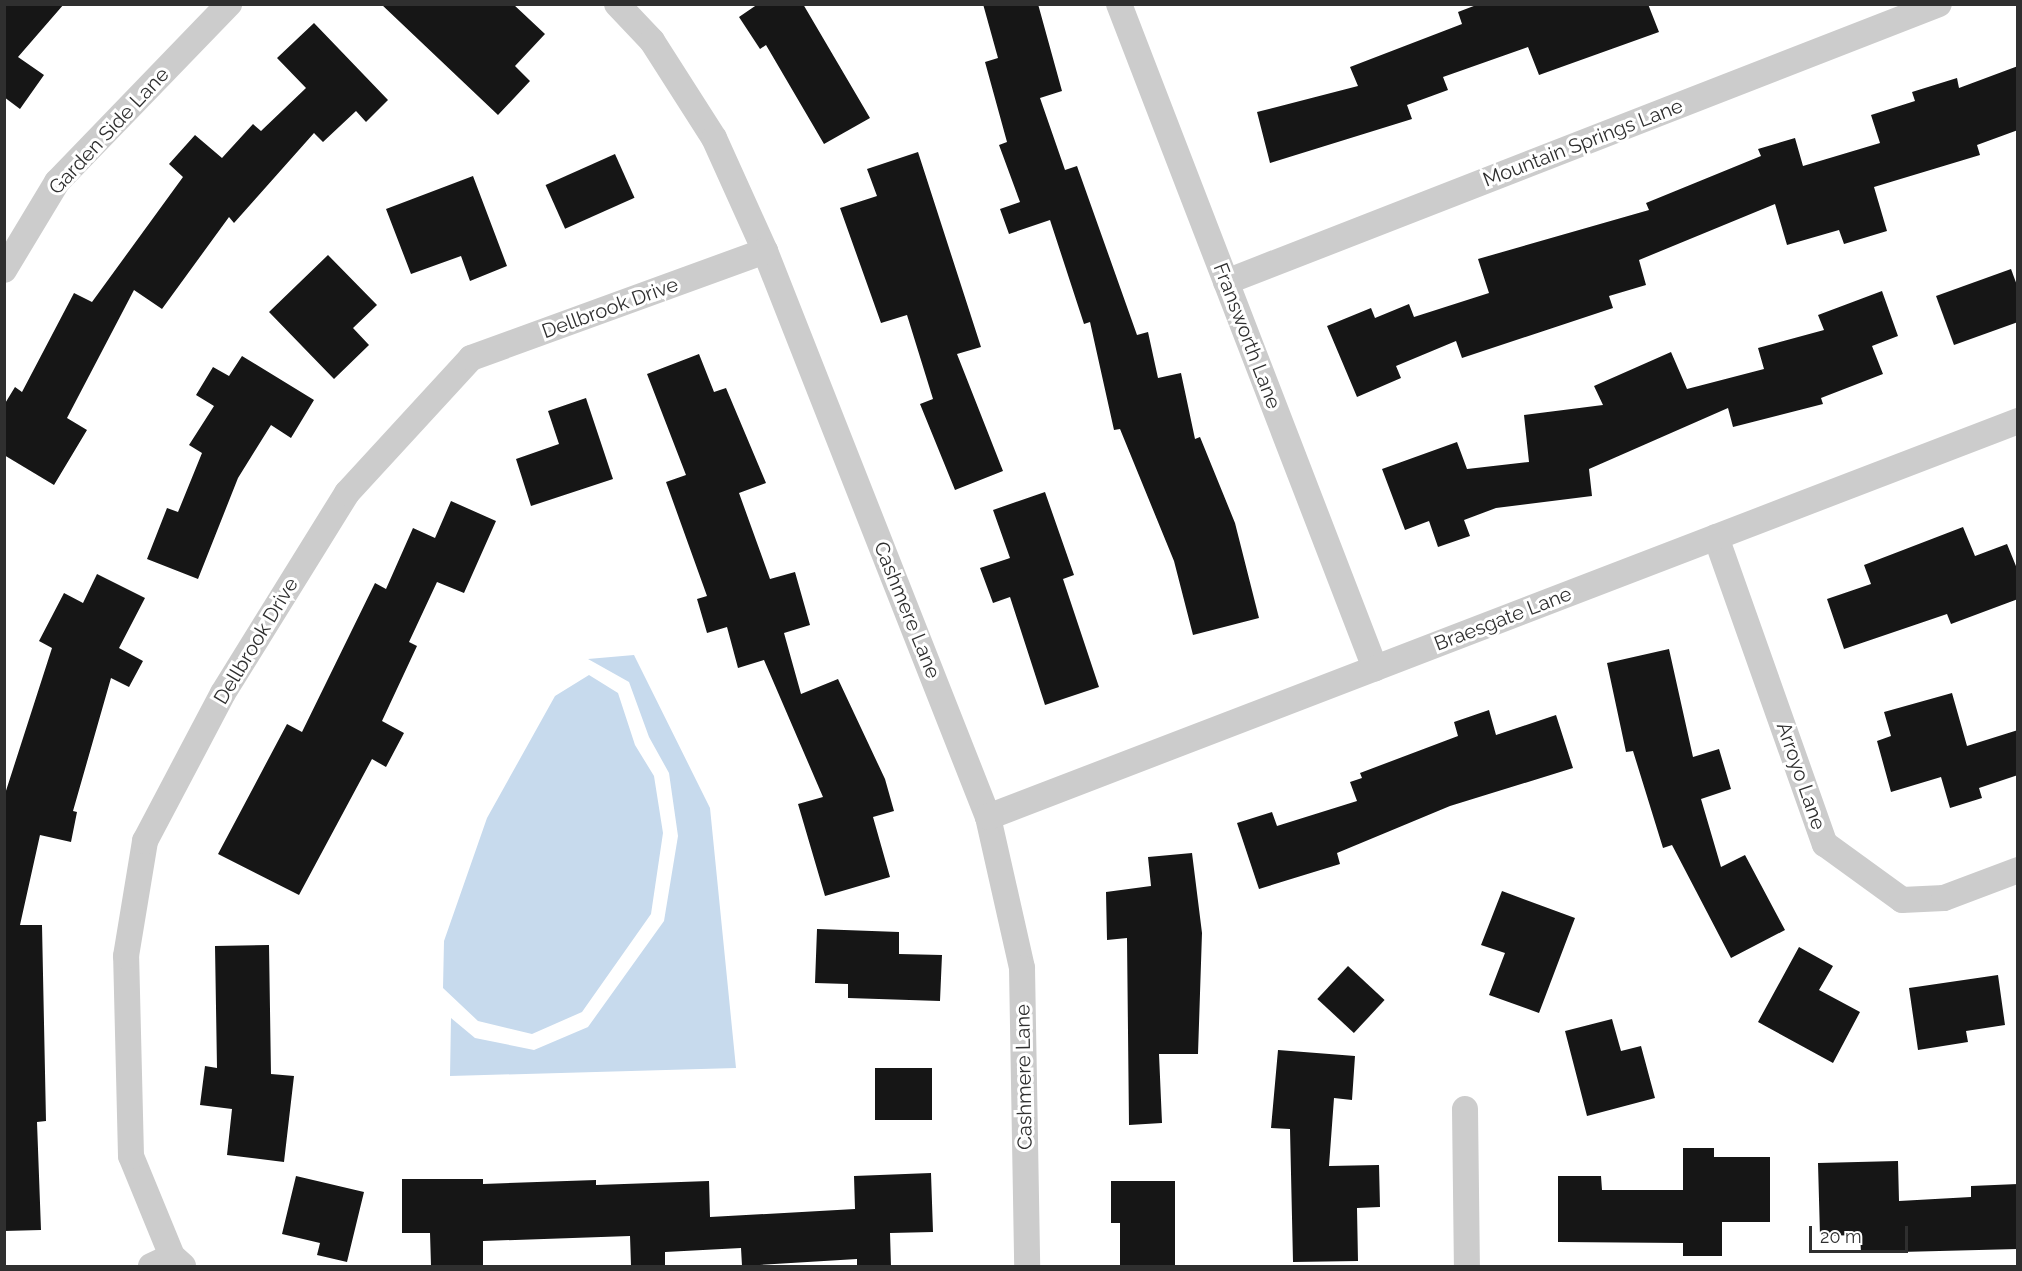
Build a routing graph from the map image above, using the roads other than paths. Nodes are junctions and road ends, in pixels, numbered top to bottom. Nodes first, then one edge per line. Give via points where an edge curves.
1 (229, 4) edge
2 (617, 4) edge
3 (1119, 4) edge
4 (1939, 4) edge
5 (765, 251) junction
6 (4, 270) edge
7 (1226, 282) junction
8 (2018, 421) edge
9 (1716, 537) junction
10 (1376, 668) junction
11 (988, 817) junction
12 (2018, 870) edge
13 (1465, 1109) dead end
14 (169, 1263) edge
15 (1027, 1266) edge
16 (1467, 1266) edge

1 - 6 street, Garden Side Lane via 57,182
2 - 5 street, Cashmere Lane via 652,41 714,138
3 - 7 street, Fransworth Lane
4 - 7 street, Mountain Springs Lane
5 - 11 street, Cashmere Lane
5 - 14 street, Dellbrook Drive via 471,358 347,493 223,693 145,841 126,956 131,1156
7 - 10 street, Fransworth Lane
8 - 9 street, Braesgate Lane
9 - 10 street, Braesgate Lane
9 - 12 street, Arroyo Lane via 1825,844 1902,900 1944,898
10 - 11 street, Braesgate Lane
11 - 15 street, Cashmere Lane via 1023,968
13 - 16 street

